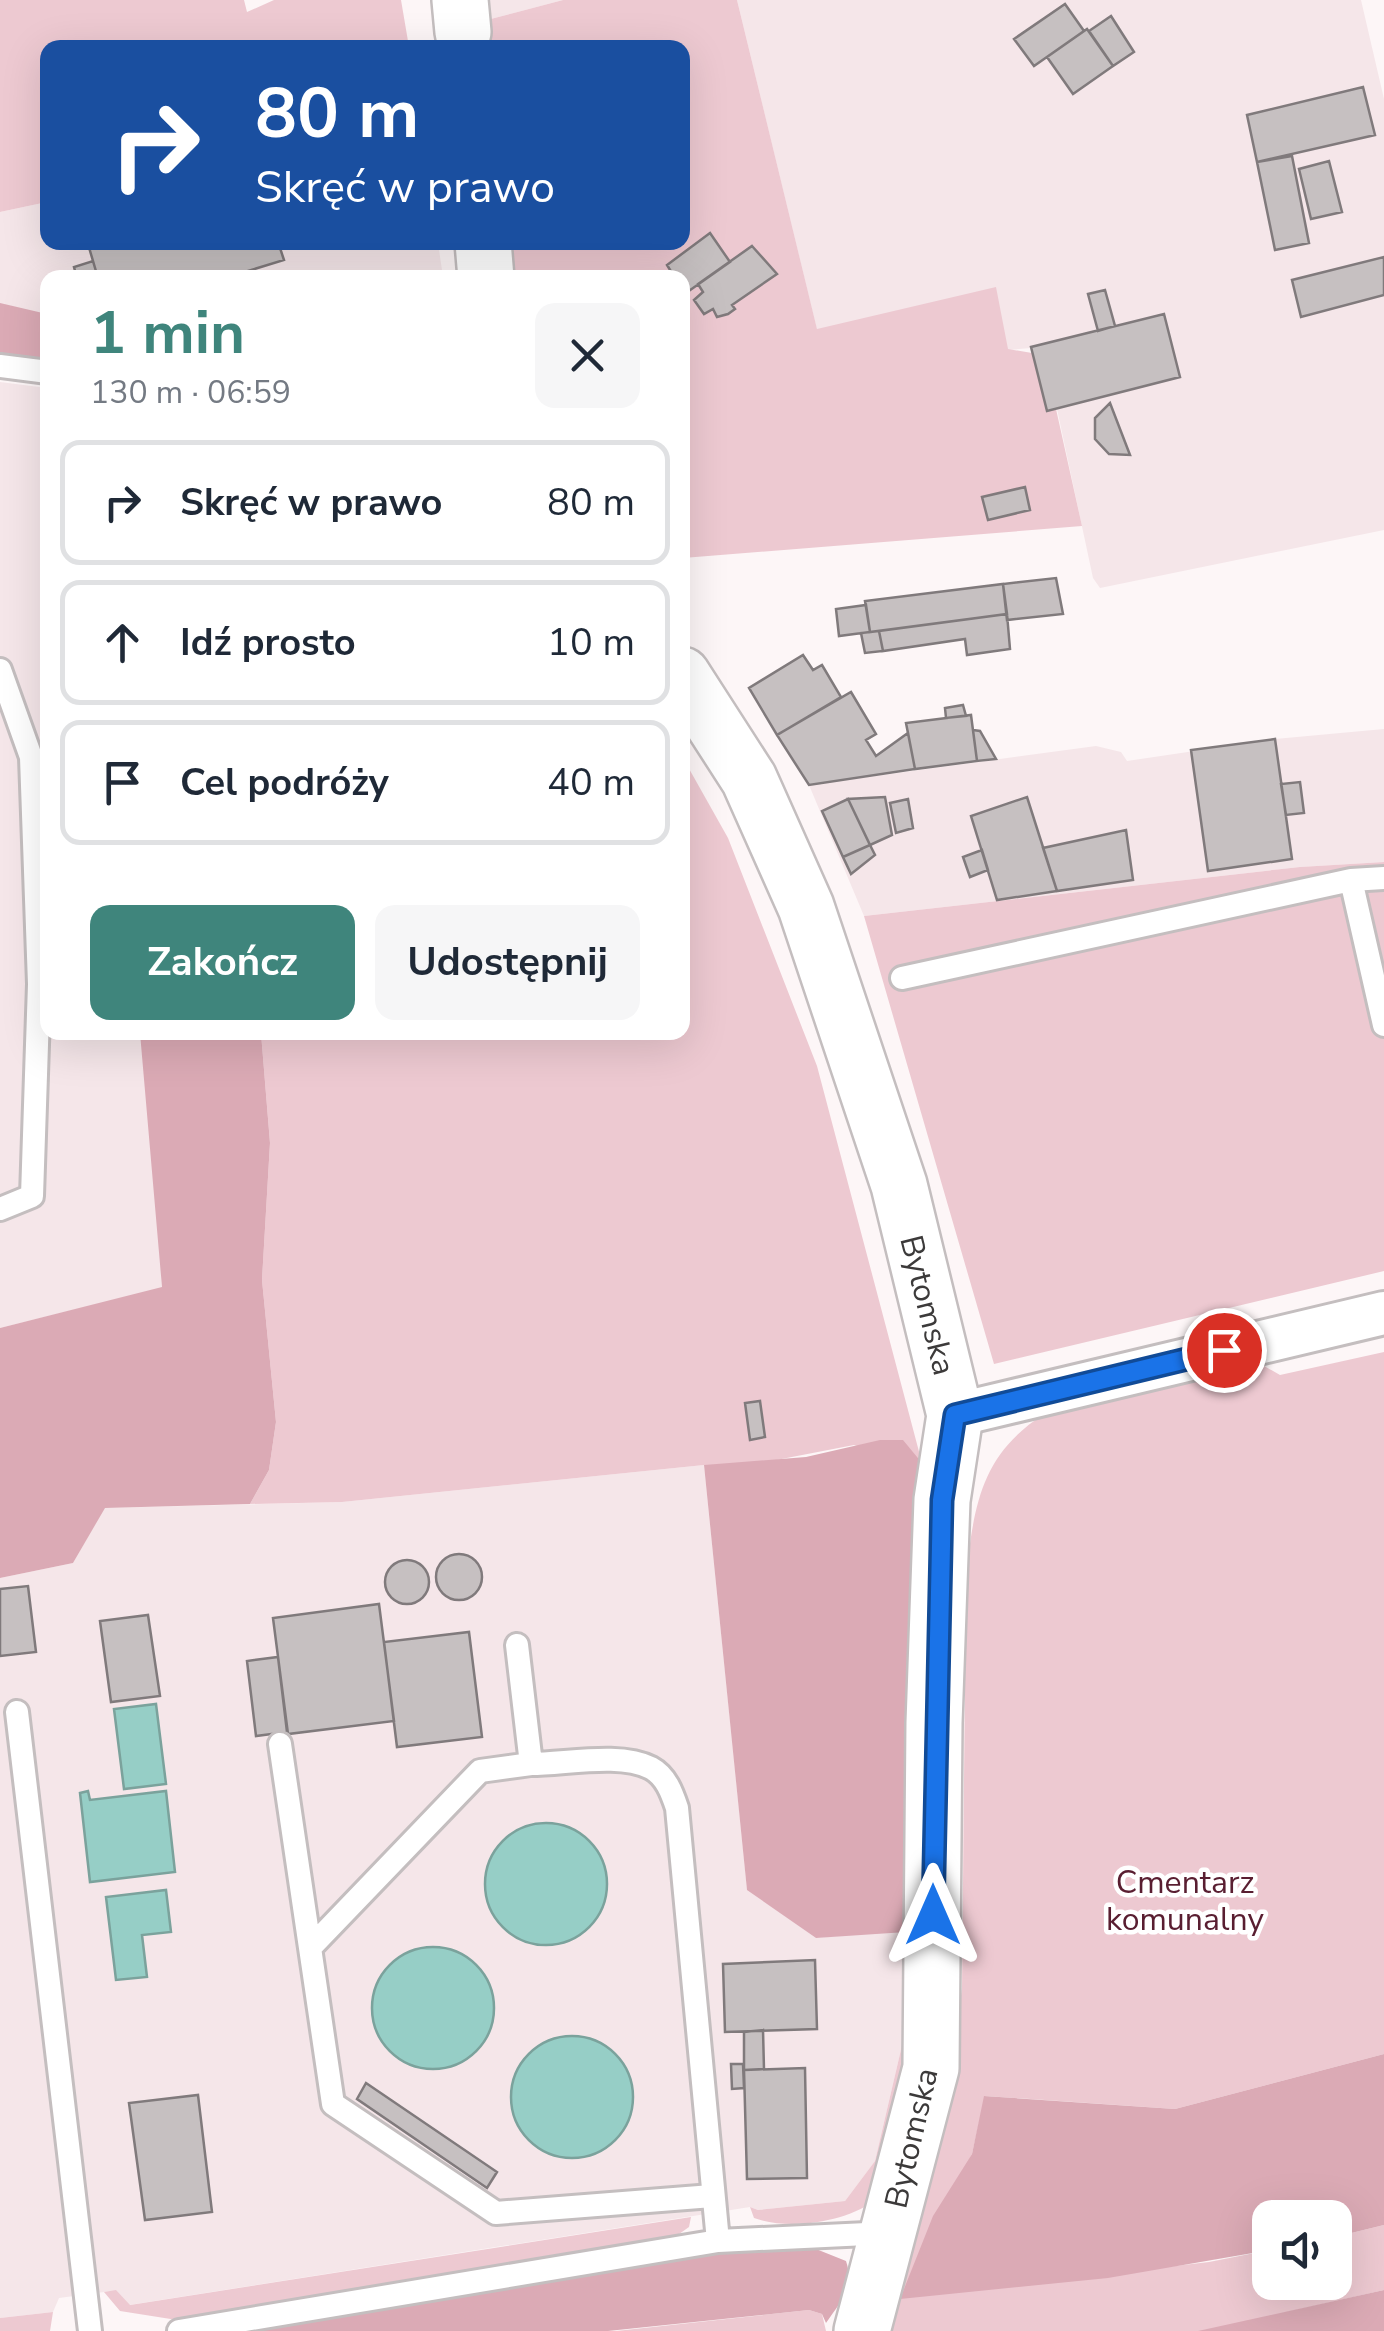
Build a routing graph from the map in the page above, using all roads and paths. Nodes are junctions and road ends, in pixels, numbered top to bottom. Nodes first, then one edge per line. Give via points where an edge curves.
1 (0, 366) edge
2 (40, 371) edge
3 (0, 670) edge
4 (690, 687) edge
5 (1384, 878) edge
6 (1351, 880) junction
7 (902, 978) dead end
8 (1384, 1024) edge
9 (0, 1210) edge
10 (1384, 1314) edge
11 (955, 1415) junction
12 (517, 1645) dead end
13 (16, 1712) dead end
14 (280, 1744) dead end
15 (531, 1764) junction
16 (310, 1948) junction
17 (712, 2196) junction
18 (888, 2233) junction
19 (718, 2242) junction
20 (90, 2331) edge
21 (178, 2331) edge
22 (862, 2331) edge

1 - 2 lane
3 - 9 lane via 30,757 40,984 32,1196
4 - 11 street, Bytomska via 749,779 806,906 899,1185
5 - 6 lane
6 - 7 lane
6 - 8 lane
10 - 11 street
11 - 18 street, Bytomska via 942,1500 934,1723 932,2068
12 - 15 lane
13 - 20 lane
14 - 16 lane
15 - 16 lane via 480,1771
15 - 17 lane via 627,1762 652,1768 668,1783 677,1808
16 - 17 lane via 333,2104 496,2213
17 - 19 lane
18 - 19 lane
18 - 22 street, Bytomska
19 - 21 lane

